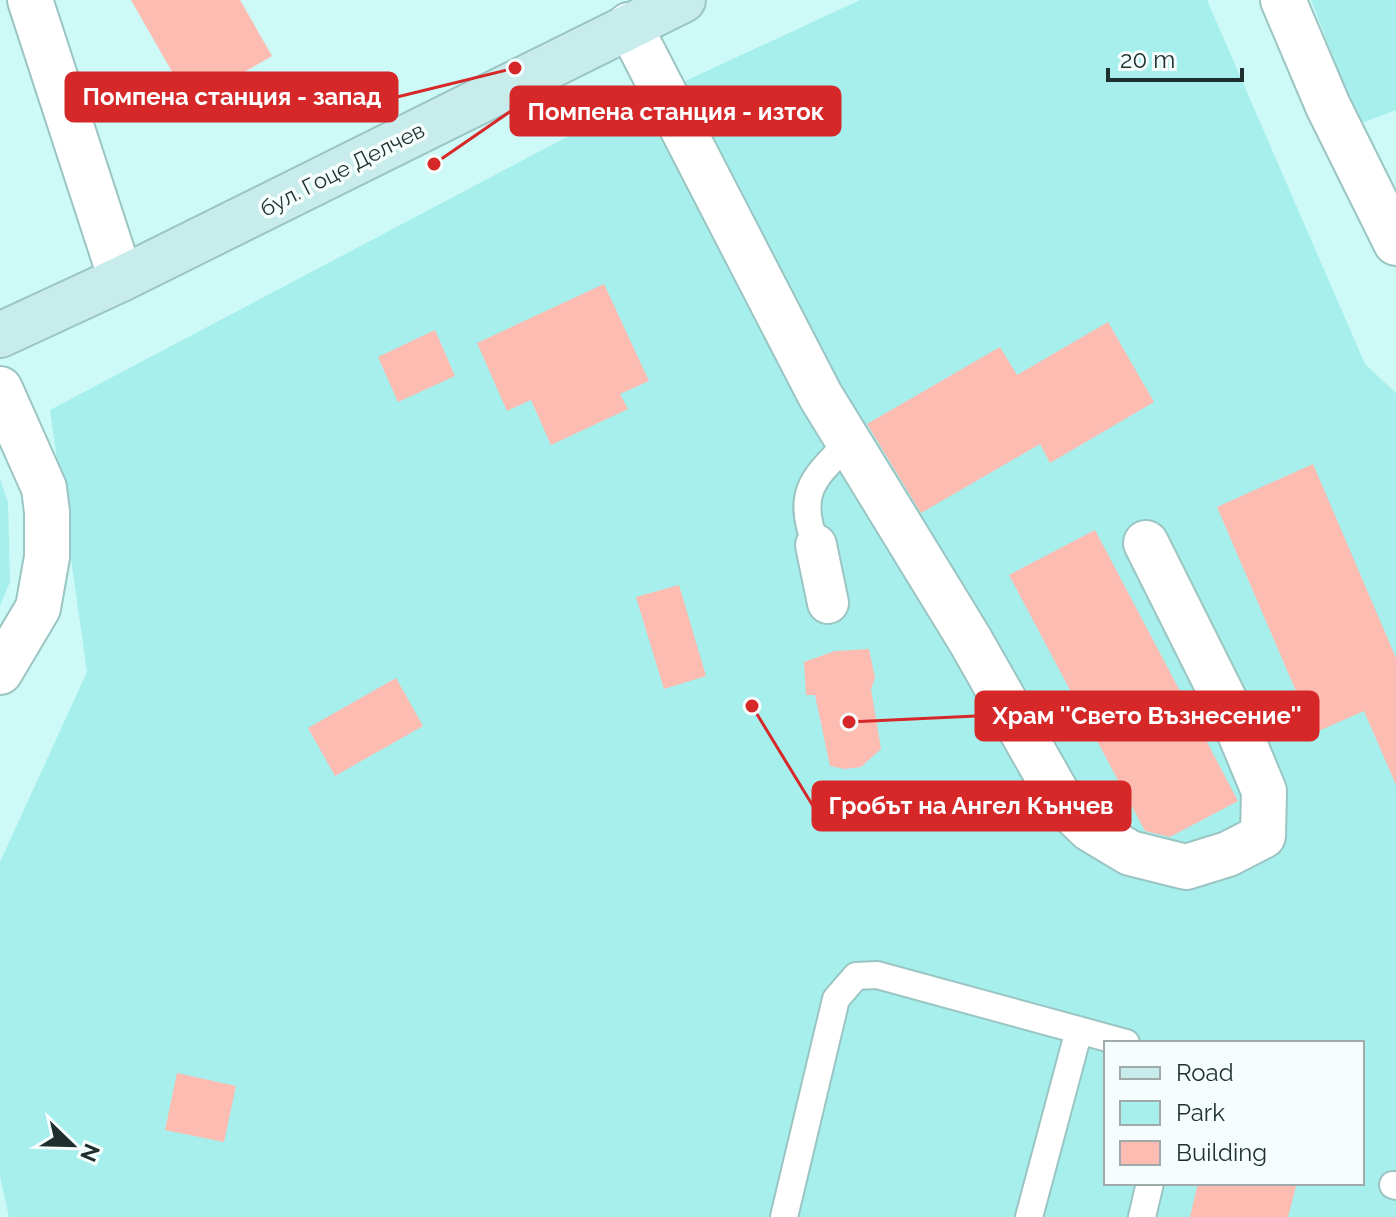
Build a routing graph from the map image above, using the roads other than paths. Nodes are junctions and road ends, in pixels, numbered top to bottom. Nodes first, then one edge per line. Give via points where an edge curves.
1 (30, 0) edge
2 (683, 0) edge
3 (1283, 0) edge
4 (629, 25) junction
5 (1396, 243) edge
6 (121, 279) junction
7 (0, 335) edge
8 (0, 389) edge
9 (849, 442) junction
10 (1146, 543) dead end
11 (816, 545) joint
12 (828, 603) dead end
13 (0, 672) edge
14 (1079, 1030) junction
15 (1119, 1041) edge
16 (1150, 1185) edge
17 (784, 1217) edge
18 (1029, 1217) edge
19 (1142, 1217) edge

1 - 6 street
2 - 4 main road, бул. Гоце Делчев
3 - 5 street
4 - 6 main road, бул. Гоце Делчев
4 - 9 street
6 - 7 main road, бул. Гоце Делчев
8 - 13 street via 44,488 47,557 38,608
9 - 10 street via 1062,802 1090,829 1130,853 1186,867 1263,836 1264,791
9 - 11 lane via 813,478 806,507
11 - 12 street
14 - 15 lane
14 - 17 lane via 877,975 856,976 836,999
14 - 18 lane
16 - 19 lane

